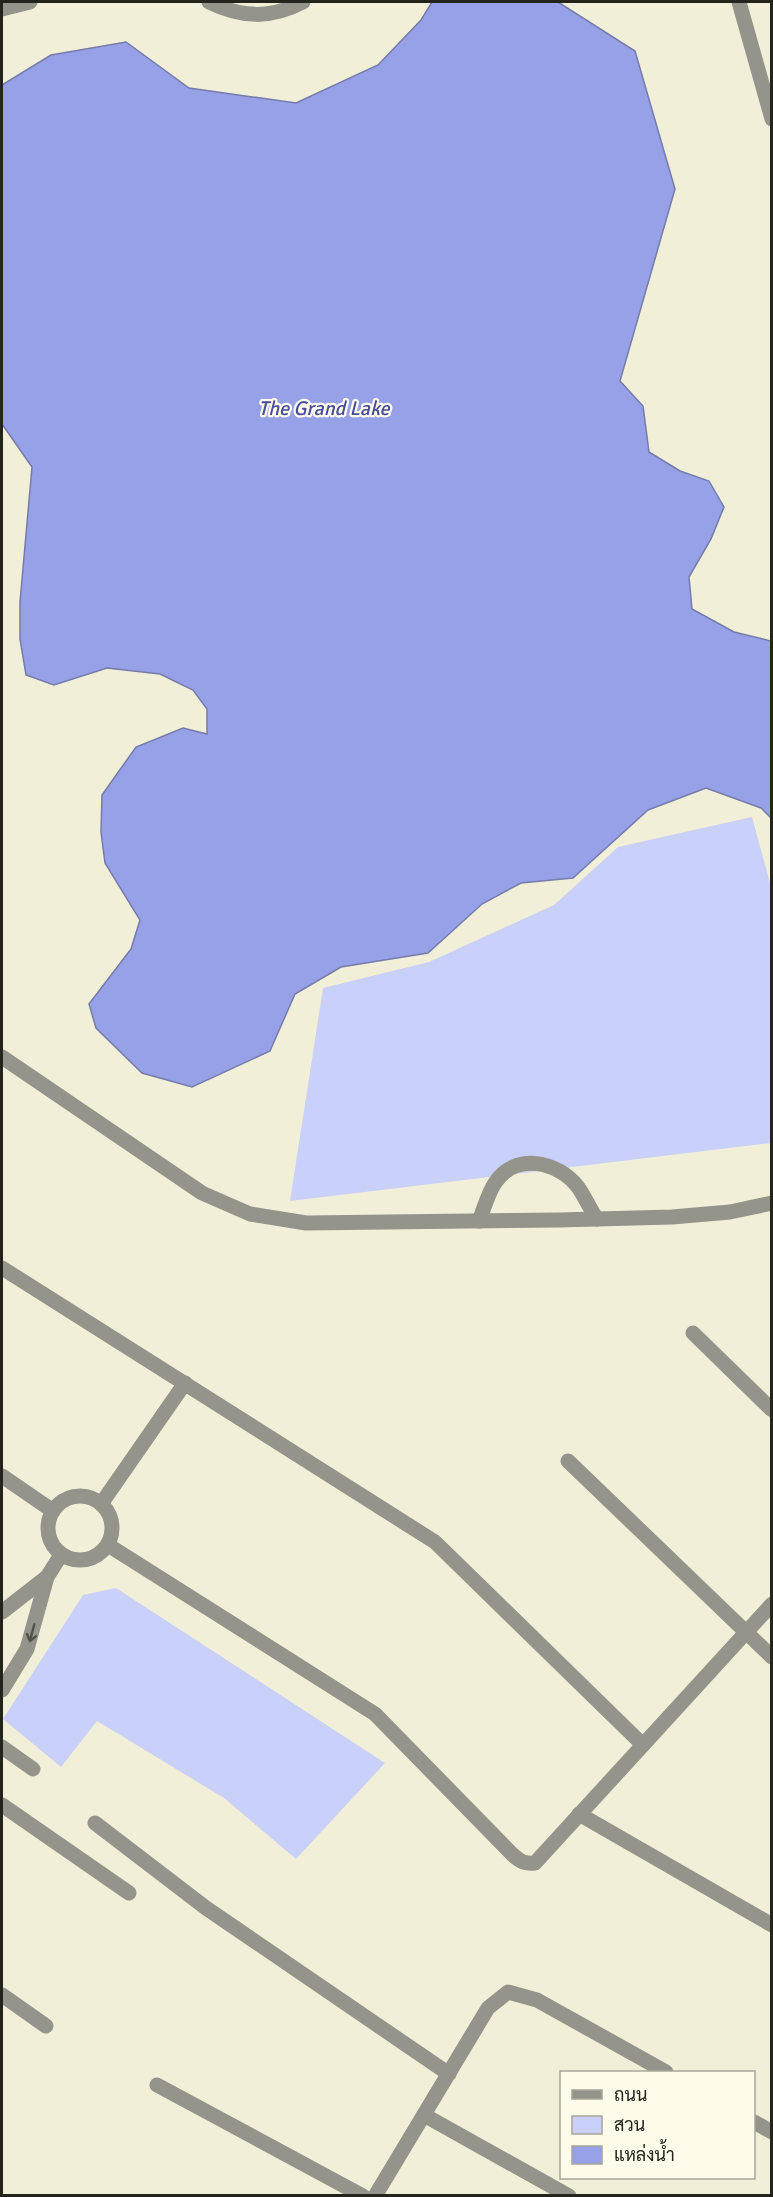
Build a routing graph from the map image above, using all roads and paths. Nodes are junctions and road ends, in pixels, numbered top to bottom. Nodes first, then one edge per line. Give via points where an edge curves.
1 (30, 2) edge
2 (209, 2) edge
3 (303, 2) edge
4 (739, 2) edge
5 (2, 9) edge
6 (771, 119) edge
7 (2, 1057) edge
8 (771, 1203) edge
9 (597, 1219) junction
10 (478, 1221) junction
11 (2, 1268) edge
12 (693, 1333) dead end
13 (185, 1383) junction
14 (771, 1410) edge
15 (568, 1461) dead end
16 (2, 1476) edge
17 (101, 1503) junction
18 (53, 1510) junction
19 (108, 1545) junction
20 (61, 1555) junction
21 (47, 1577) junction
22 (771, 1604) edge
23 (2, 1612) edge
24 (746, 1632) junction
25 (771, 1657) edge
26 (2, 1690) edge
27 (644, 1744) junction
28 (2, 1747) edge
29 (33, 1768) dead end
30 (2, 1805) edge
31 (579, 1814) junction
32 (95, 1823) dead end
33 (129, 1893) dead end
34 (771, 1925) edge
35 (2, 1995) edge
36 (46, 2026) dead end
37 (662, 2071) edge
38 (449, 2073) junction
39 (157, 2085) dead end
40 (424, 2115) junction
41 (755, 2123) edge
42 (771, 2132) edge
43 (363, 2196) edge
44 (375, 2196) edge
45 (569, 2196) edge

1 - 5 street
2 - 3 street via 227,11 258,15 288,10
4 - 6 street
7 - 10 street via 202,1193 250,1214 306,1223
8 - 9 street via 730,1212
9 - 10 street
9 - 10 street via 577,1186 551,1166 529,1162 511,1168 495,1182
11 - 13 street
12 - 14 street
13 - 17 street
13 - 27 street via 435,1542
15 - 24 street
16 - 18 street
17 - 18 street via 71,1497
17 - 19 street via 112,1523
18 - 20 street via 48,1537
19 - 20 street via 92,1559 80,1561
19 - 31 street via 375,1714 521,1862 535,1863
20 - 21 street
21 - 23 street
21 -> 26 street via 27,1649
22 - 24 street
24 - 25 street
24 - 27 street
27 - 31 street
28 - 29 street
30 - 33 street
31 - 34 street
32 - 38 street via 206,1908
35 - 36 street
37 - 38 street via 537,2000 508,1992 488,2008
38 - 40 street
39 - 43 street
40 - 44 street
40 - 45 street
41 - 42 street

